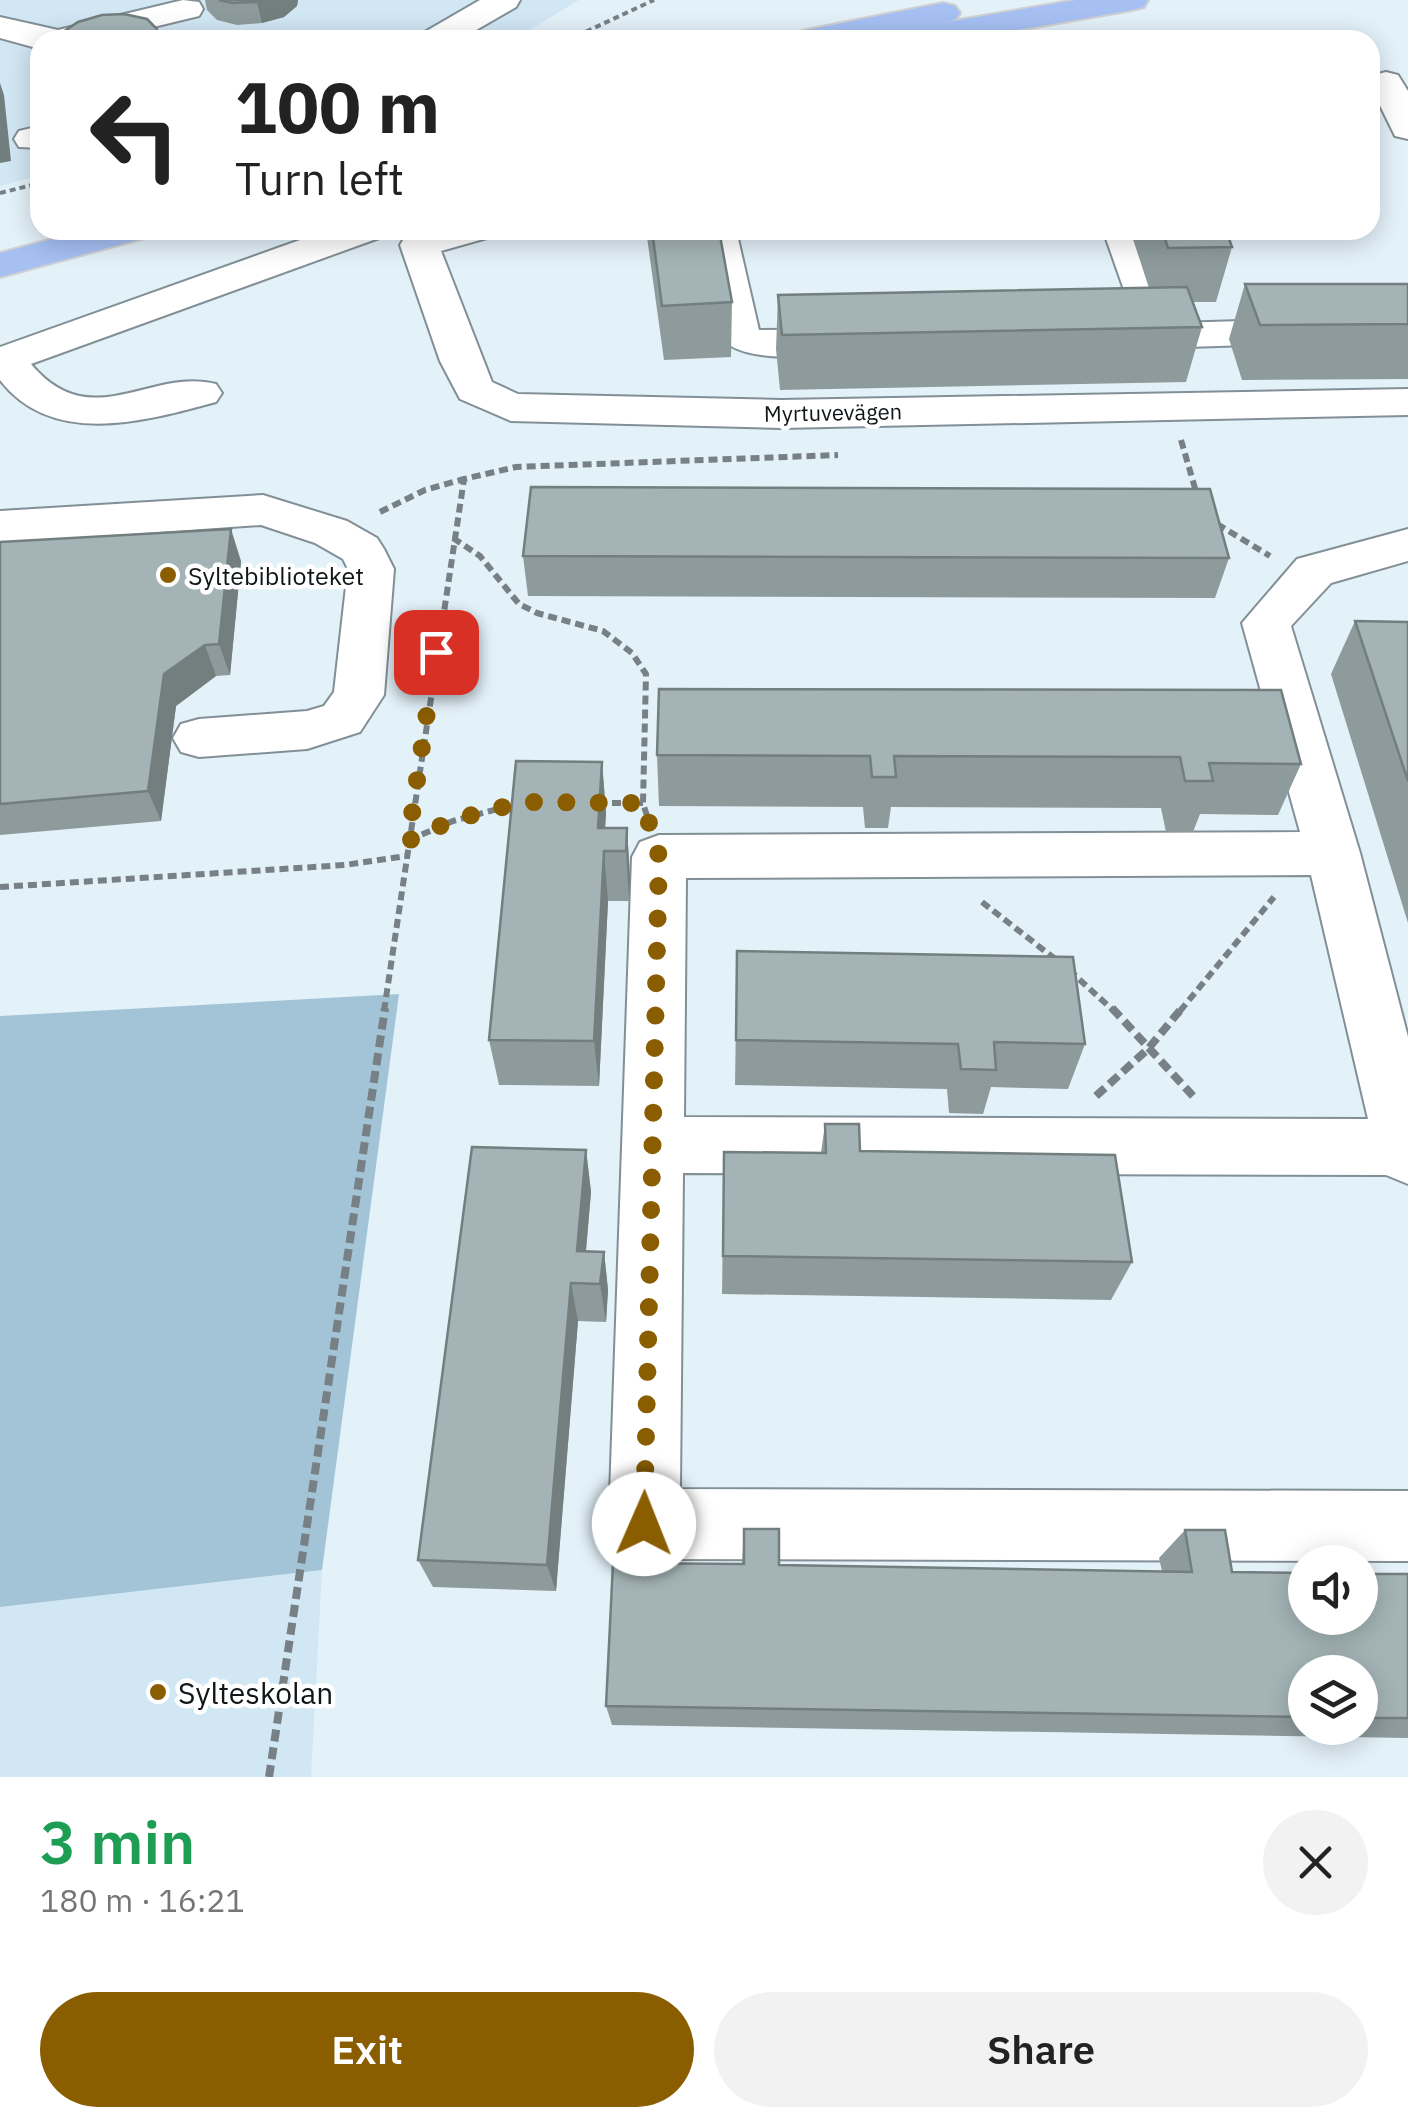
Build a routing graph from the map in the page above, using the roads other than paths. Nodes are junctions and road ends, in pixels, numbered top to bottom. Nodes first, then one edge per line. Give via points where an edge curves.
1 (504, 0) edge
2 (1015, 0) edge
3 (1132, 0) edge
4 (190, 14) edge
5 (0, 27) edge
6 (109, 30) edge
7 (452, 30) edge
8 (858, 30) edge
9 (961, 30) edge
10 (30, 37) edge
11 (1388, 82) edge
12 (1408, 128) edge
13 (30, 232) edge
14 (0, 240) edge
15 (92, 240) edge
16 (337, 240) edge
17 (436, 240) edge
18 (719, 240) edge
19 (1126, 240) edge
20 (0, 264) edge
21 (1408, 328) edge
22 (1161, 336) junction
23 (1084, 338) edge
24 (892, 341) edge
25 (3, 360) edge
26 (201, 392) dead end
27 (1408, 402) edge
28 (0, 527) edge
29 (1408, 545) edge
30 (199, 738) dead end
31 (1322, 854) junction
32 (652, 1145) junction
33 (1407, 1151) edge
34 (1408, 1526) edge

1 - 7 street
2 - 8 highway
3 - 9 highway
4 - 6 street
5 - 10 street
11 - 12 street
13 - 14 highway
15 - 20 highway
16 - 25 street
17 - 27 street, Myrtuvevägen via 418,245 476,390 511,407 782,414
18 - 24 street via 737,330 746,340
19 - 22 street
21 - 22 street
22 - 23 street
25 - 26 street via 35,393 62,408 96,411
28 - 30 street via 263,510 361,549 371,568 359,695 342,719 307,730
29 - 31 street via 1314,572 1266,623
31 - 32 street via 922,856 651,830
31 - 33 street
32 - 33 street
32 - 34 street via 644,1524

